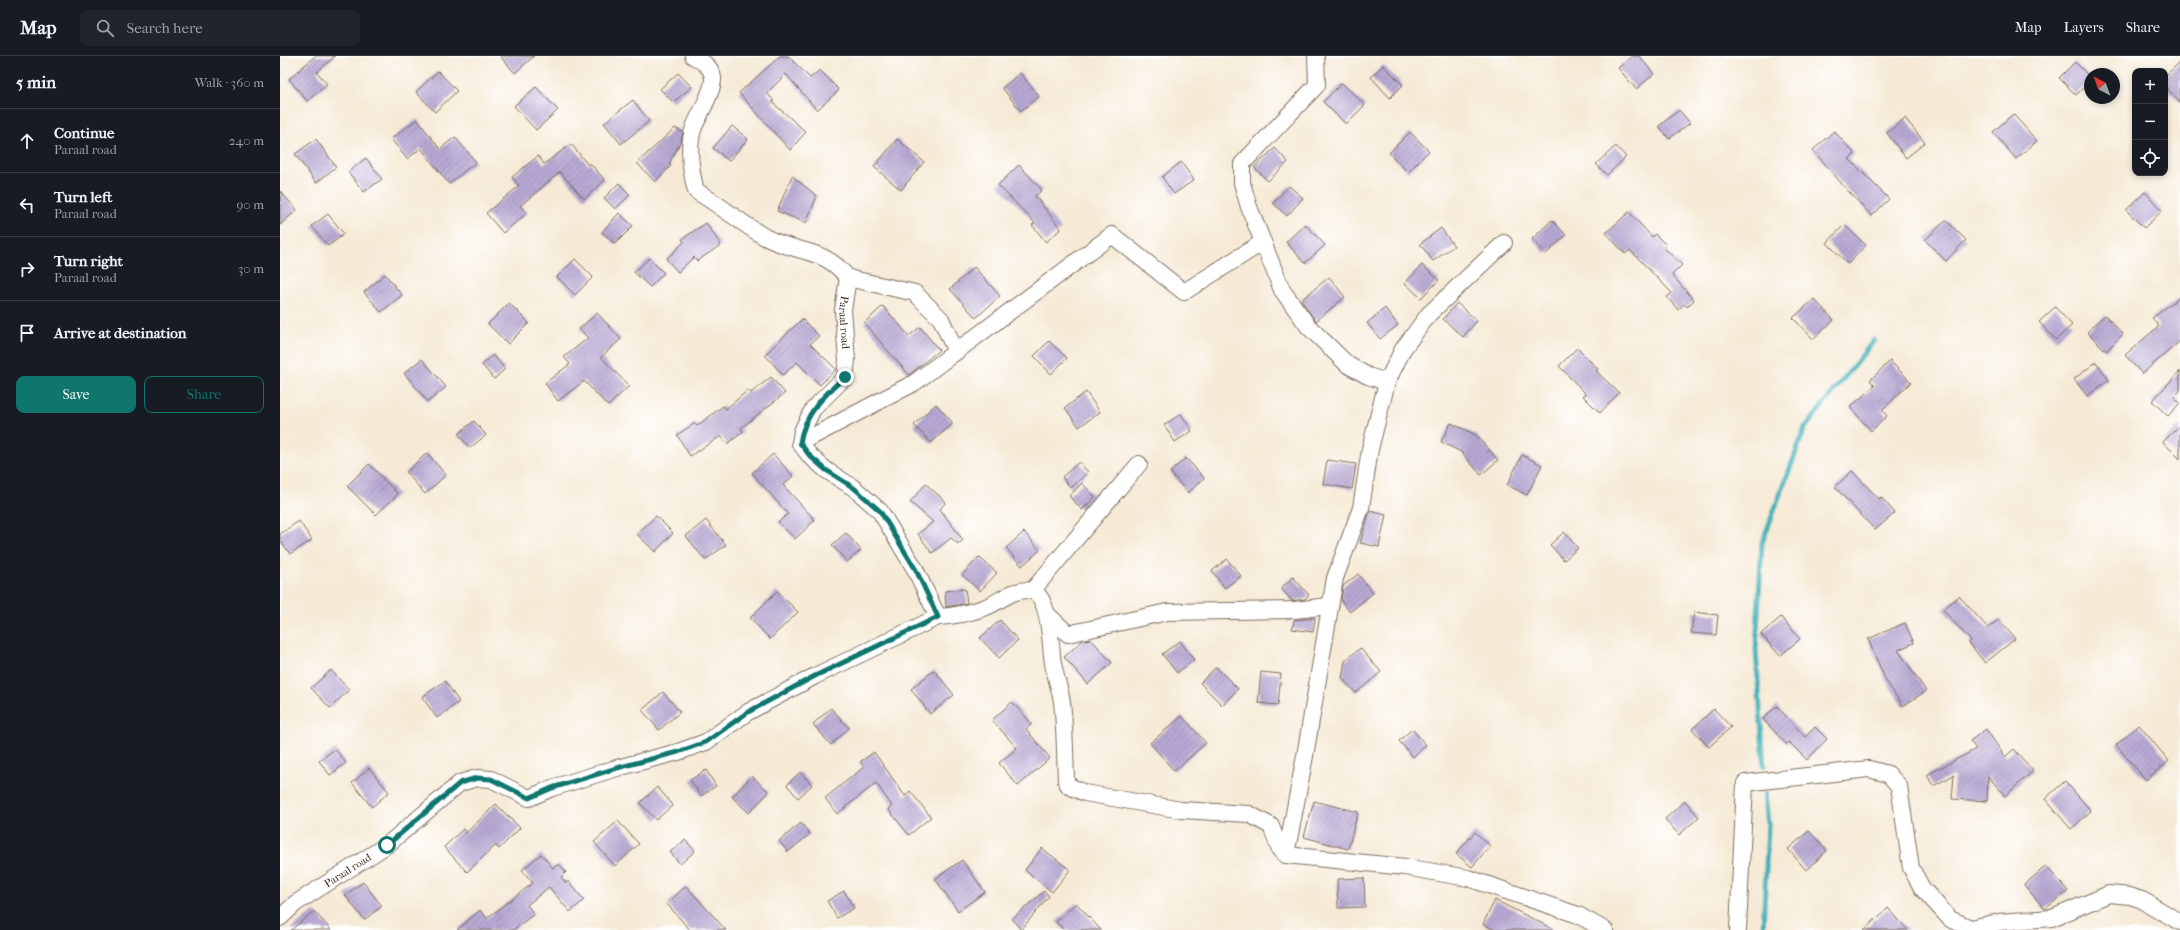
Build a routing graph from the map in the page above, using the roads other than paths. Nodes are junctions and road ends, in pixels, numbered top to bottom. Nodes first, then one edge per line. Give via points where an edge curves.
1 (693, 56) edge
2 (1316, 56) edge
3 (1264, 242) junction
4 (1504, 243) dead end
5 (848, 278) junction
6 (956, 352) junction
7 (1387, 382) junction
8 (800, 443) junction
9 (1139, 464) dead end
10 (1032, 591) junction
11 (1329, 606) junction
12 (1047, 614) junction
13 (938, 617) junction
14 (1286, 855) junction
15 (280, 918) edge
16 (2180, 922) edge
17 (1605, 930) edge
18 (1738, 930) edge

1 - 5 street via 706,63 713,77 711,89 694,129 690,168 696,191 766,237 824,257 838,266
2 - 3 street via 1317,85 1242,164 1242,183
3 - 6 street via 1184,292 1112,235
3 - 7 street via 1282,290 1308,326 1348,365 1368,376
4 - 7 street via 1429,314 1403,350
5 - 6 street via 915,293 941,319
5 - 8 street, Paraal road via 843,310 847,360 845,377 812,409 802,431
6 - 8 street via 914,383
7 - 11 street via 1370,449 1361,508 1335,578
8 - 13 street via 826,470 854,488 880,511 916,570
9 - 10 street
10 - 12 street via 1039,597
10 - 13 street via 1022,590 1010,594 987,607 958,616
11 - 12 street via 1294,610 1167,612 1068,634
11 - 14 street
12 - 14 street via 1053,664 1062,701 1066,781 1069,786 1085,793 1181,810 1249,814 1271,826 1280,850
13 - 15 street, Paraal road via 815,676 748,712 706,742 678,752 559,785 529,798 491,779 477,778 460,783 387,845 296,903
14 - 17 street via 1405,867 1468,878 1578,915
16 - 18 street via 2142,900 2109,894 2052,918 1999,922 1971,928 1950,919 1922,888 1911,868 1900,786 1888,774 1869,769 1745,783

